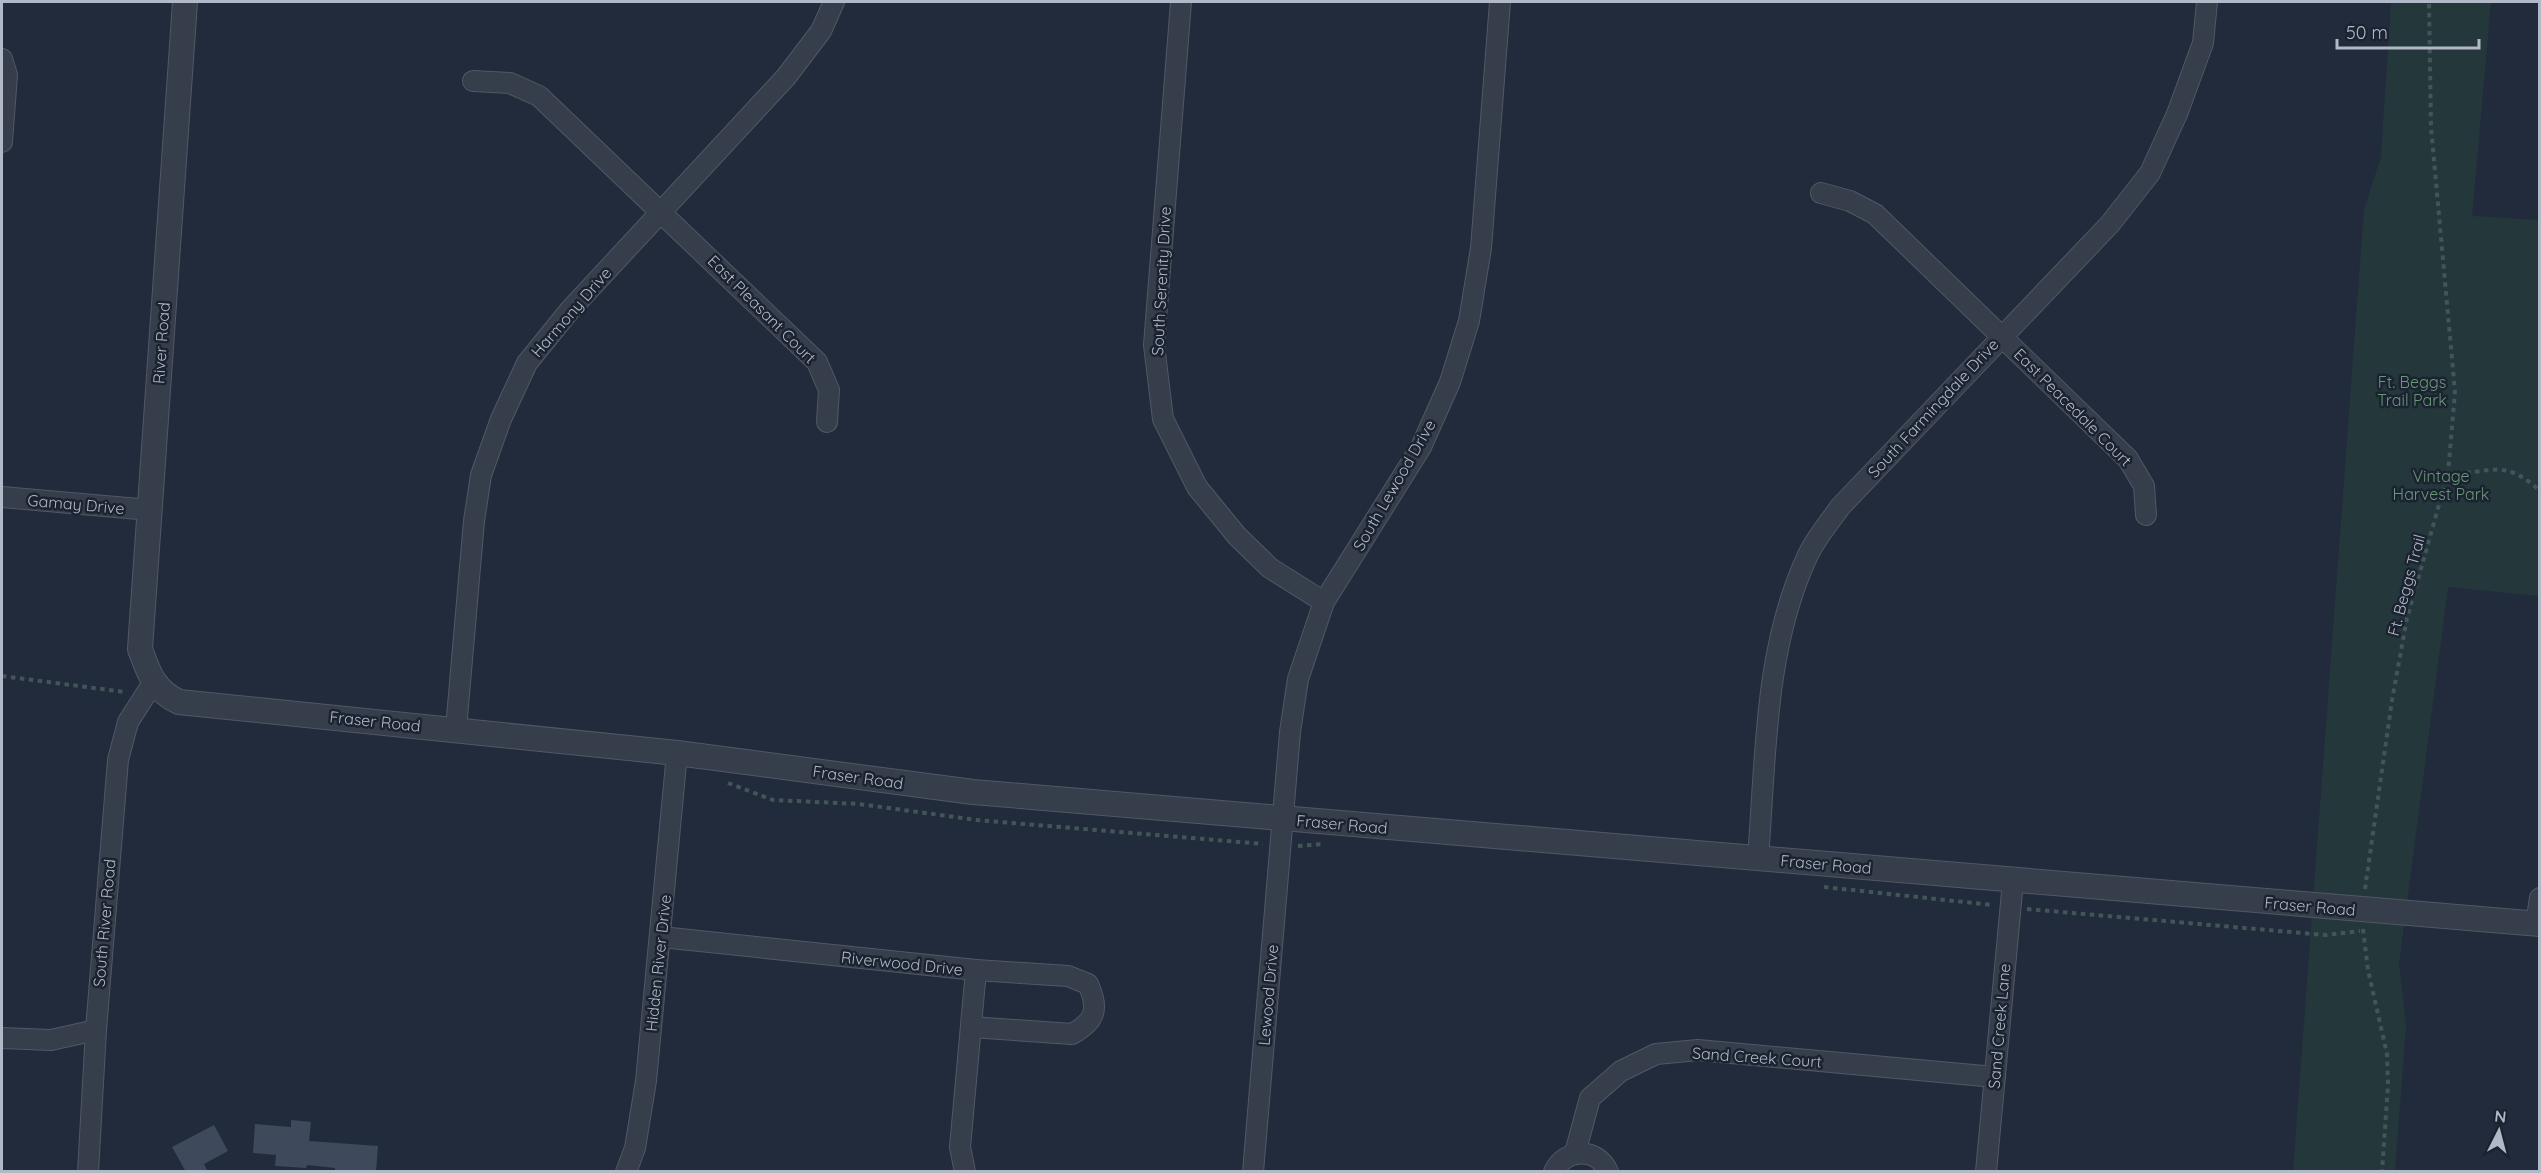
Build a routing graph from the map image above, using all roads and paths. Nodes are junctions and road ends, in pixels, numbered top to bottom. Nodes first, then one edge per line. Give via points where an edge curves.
1 (185, 2) edge
2 (834, 2) edge
3 (1181, 2) edge
4 (1500, 2) edge
5 (2207, 2) edge
6 (2429, 2) edge
7 (2, 60) edge
8 (473, 81) dead end
9 (2, 142) edge
10 (1821, 193) dead end
11 (663, 211) junction
12 (2002, 335) junction
13 (827, 422) dead end
14 (2448, 472) junction
15 (2540, 491) edge
16 (2, 497) edge
17 (150, 510) junction
18 (2146, 515) dead end
19 (1324, 602) junction
20 (153, 683) junction
21 (456, 729) junction
22 (677, 753) junction
23 (1283, 819) junction
24 (1758, 858) junction
25 (2013, 881) junction
26 (2540, 898) edge
27 (2364, 910) junction
28 (2538, 924) edge
29 (661, 937) junction
30 (976, 970) junction
31 (971, 1027) junction
32 (96, 1030) junction
33 (2, 1038) edge
34 (1995, 1077) junction
35 (1575, 1153) junction
36 (88, 1172) edge
37 (626, 1172) edge
38 (965, 1172) edge
39 (1253, 1172) edge
40 (1554, 1172) edge
41 (1608, 1172) edge
42 (1986, 1172) edge
43 (2382, 1172) edge

1 - 17 street, River Road
2 - 11 street, Harmony Drive via 821,31 786,77
3 - 19 street, South Serenity Drive via 1154,345 1163,419 1197,487 1237,536 1270,568
4 - 19 street, South Lewood Drive via 1481,248 1469,321 1450,382 1421,447
5 - 12 street, South Farmingdale Drive via 2203,43 2150,173 2110,224
6 - 14 path, Ft. Beggs Trail via 2432,127 2455,392
7 - 9 street via 7,75
8 - 11 street, East Pleasant Court via 510,83 539,96
10 - 12 street, East Peacedale Court via 1850,201 1875,214
11 - 13 street, East Pleasant Court via 817,362 829,390
11 - 21 street, Harmony Drive via 570,310 527,363 501,419 481,475 476,509
12 - 18 street, East Peacedale Court via 2128,459 2144,486
12 - 24 street, South Farmingdale Drive via 1840,507 1808,555 1788,604 1775,656
14 - 15 path via 2463,474 2499,468 2515,472
14 - 27 path, Ft. Beggs Trail via 2407,618
16 - 17 street, Gamay Drive
17 - 20 street, River Road via 140,649
19 - 23 street, South Lewood Drive via 1298,679
20 - 21 street, Fraser Road via 179,702
20 - 32 street, South River Road via 128,722 118,760
21 - 22 street, Fraser Road
22 - 23 street, Fraser Road via 973,792
22 - 29 street, Hidden River Drive
23 - 24 street, Fraser Road
23 - 39 street, Lewood Drive
24 - 25 street, Fraser Road
25 - 27 street, Fraser Road
25 - 34 street, Sand Creek Lane
26 - 28 street
27 - 28 street, Fraser Road
27 - 43 path, Ft. Beggs Trail via 2367,970 2387,1054
29 - 30 street, Riverwood Drive
29 - 37 street, Hidden River Drive via 646,1081 635,1148
30 - 31 street, Riverwood Drive
30 - 31 street via 1068,976 1088,984 1095,999 1093,1016 1086,1027 1072,1034
31 - 38 street, Riverwood Drive via 960,1147
32 - 33 street via 51,1040
32 - 36 street, South River Road
34 - 35 street, Sand Creek Court via 1698,1050 1656,1054 1621,1071 1590,1098
34 - 42 street, Sand Creek Lane
35 - 40 street via 1564,1158
35 - 41 street via 1597,1158

